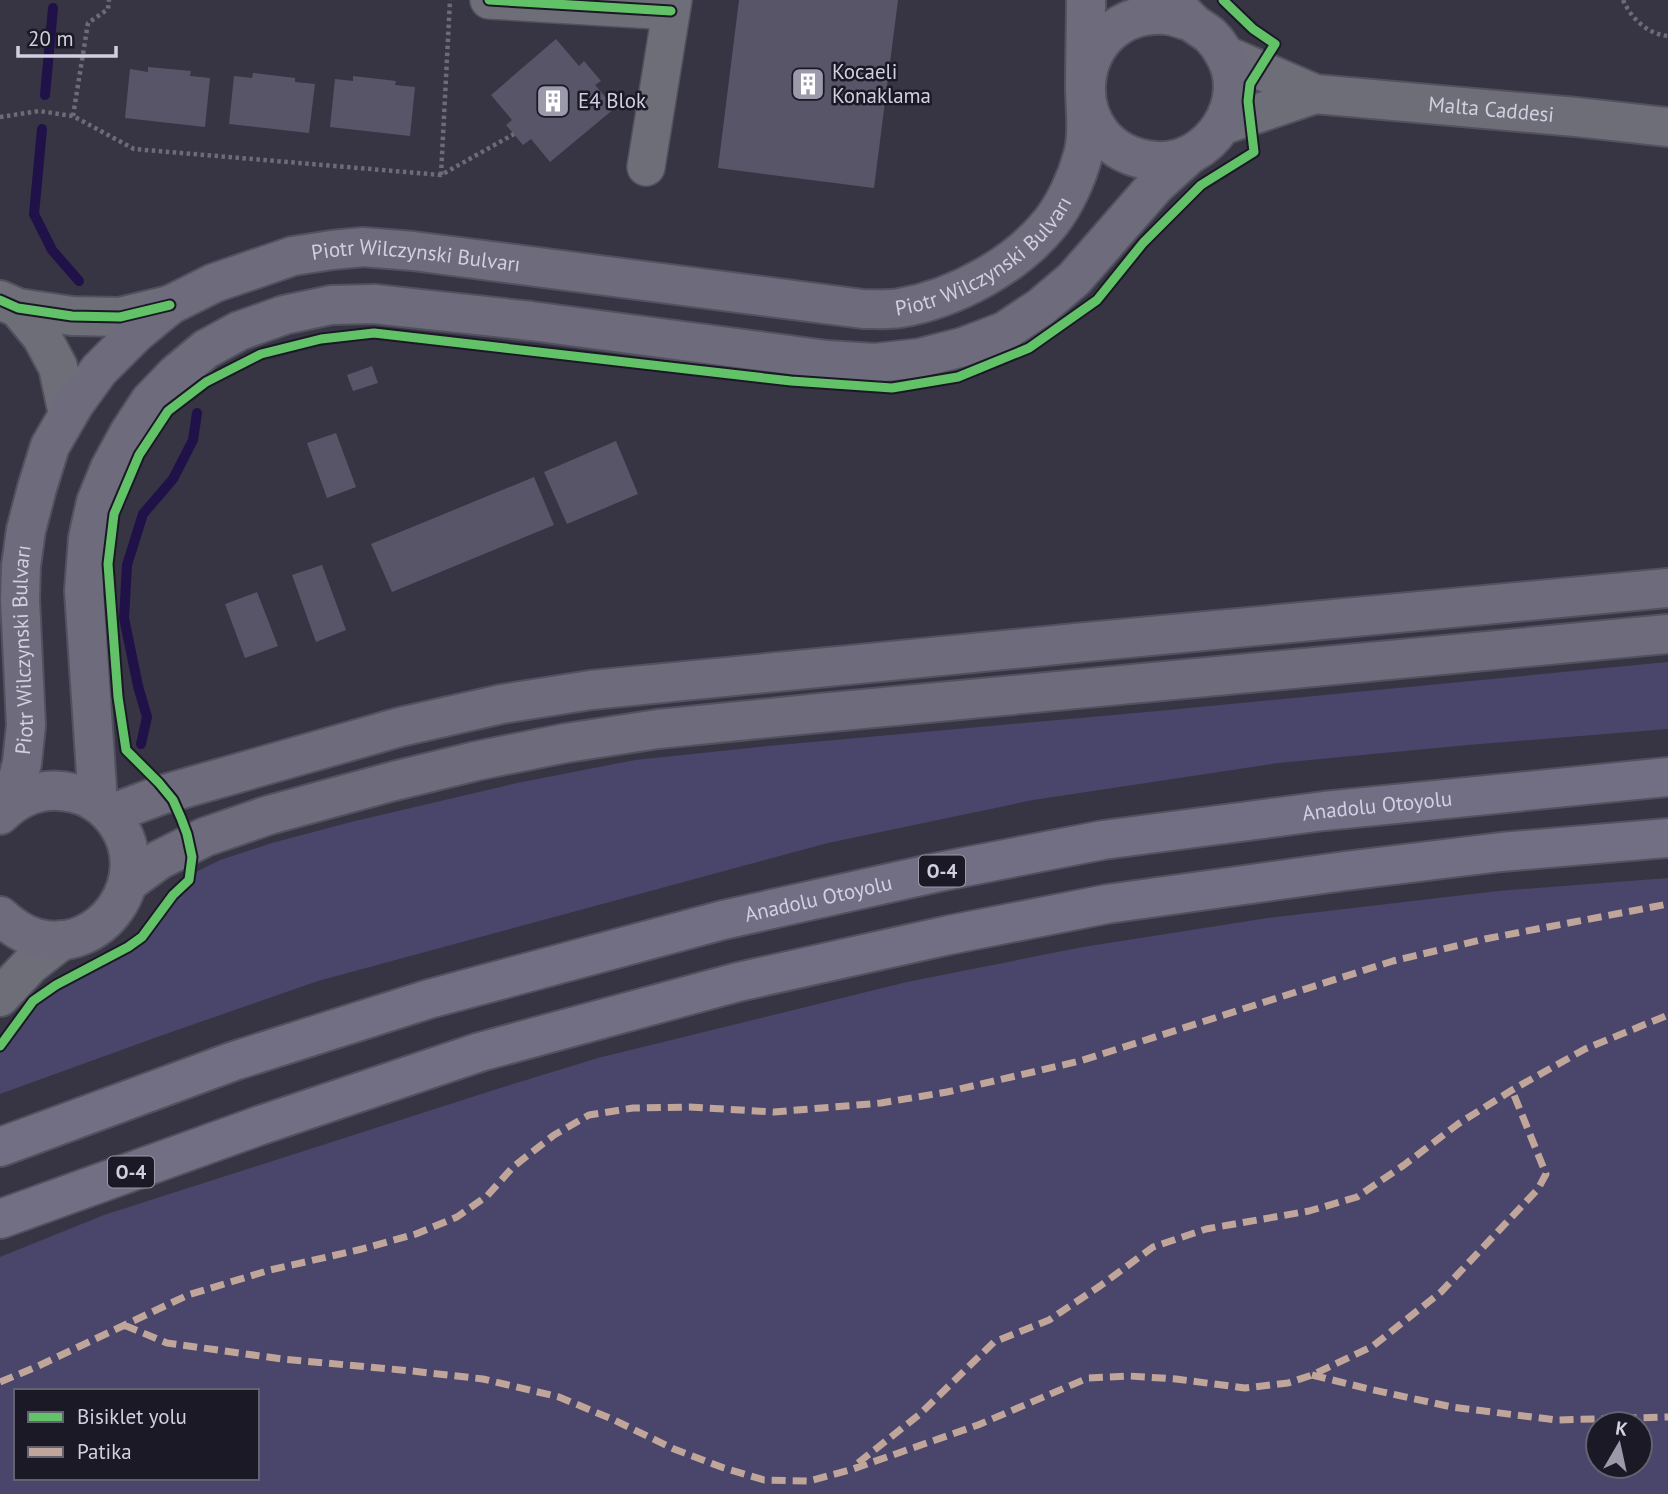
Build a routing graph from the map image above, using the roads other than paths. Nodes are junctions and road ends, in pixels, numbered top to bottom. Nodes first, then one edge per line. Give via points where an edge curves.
1 (489, 0) edge
2 (1086, 0) edge
3 (672, 5) edge
4 (1182, 11) edge
5 (1225, 55) junction
6 (1085, 88) junction
7 (1315, 94) junction
8 (1223, 125) junction
9 (1668, 127) edge
10 (1188, 156) junction
11 (646, 167) dead end
12 (9, 304) edge
13 (170, 305) junction
14 (68, 414) junction
15 (1668, 588) edge
16 (1668, 634) edge
17 (1668, 777) edge
18 (6, 809) edge
19 (104, 809) junction
20 (1668, 838) edge
21 (129, 882) junction
22 (0, 916) edge
23 (62, 940) junction
24 (0, 997) edge
25 (0, 1147) edge
26 (0, 1219) edge

1 - 3 street
2 - 6 main road, Piotr Wilczynski Bulvarı
3 - 11 street
4 - 5 main road, Piotr Wilczynski Bulvarı
4 - 6 main road, Piotr Wilczynski Bulvarı via 1143,16 1120,25 1101,42 1089,63
5 - 7 main road, Malta Caddesi
5 - 8 main road via 1232,90
6 - 10 main road, Piotr Wilczynski Bulvarı via 1089,112 1101,134 1119,150 1140,159
6 - 13 main road, Piotr Wilczynski Bulvarı via 1083,156 1051,222 1019,254 981,280 943,297 899,308 850,308 363,247 293,256 214,283
7 - 8 main road, Malta Caddesi
7 - 9 main road, Malta Caddesi
8 - 10 main road via 1208,143
10 - 19 main road via 1156,185 1074,279 1041,307 1005,331 920,358 875,363 827,360 374,304 331,304 284,315 206,349 150,401 129,433 96,502 88,538 85,591
12 - 13 main road via 72,316 120,317
12 - 14 main road via 42,337 58,367
13 - 14 main road, Piotr Wilczynski Bulvarı via 99,370
14 - 18 main road, Piotr Wilczynski Bulvarı via 50,446 26,530 20,599 26,725 22,763
15 - 19 main road via 591,690 400,727
16 - 21 main road via 658,729 566,743 394,780 269,815 205,837 159,860
17 - 25 highway, Anadolu Otoyolu / O-4 via 1310,812 1103,840 939,872 723,920 429,999 234,1061
18 - 19 main road via 34,793 60,790 86,796
19 - 21 main road via 123,831 130,856
20 - 26 highway, O-4 via 1501,852 1107,904 738,982 480,1052
21 - 23 main road via 120,904 104,922 85,934
22 - 23 main road via 16,930 38,939
23 - 24 main road

